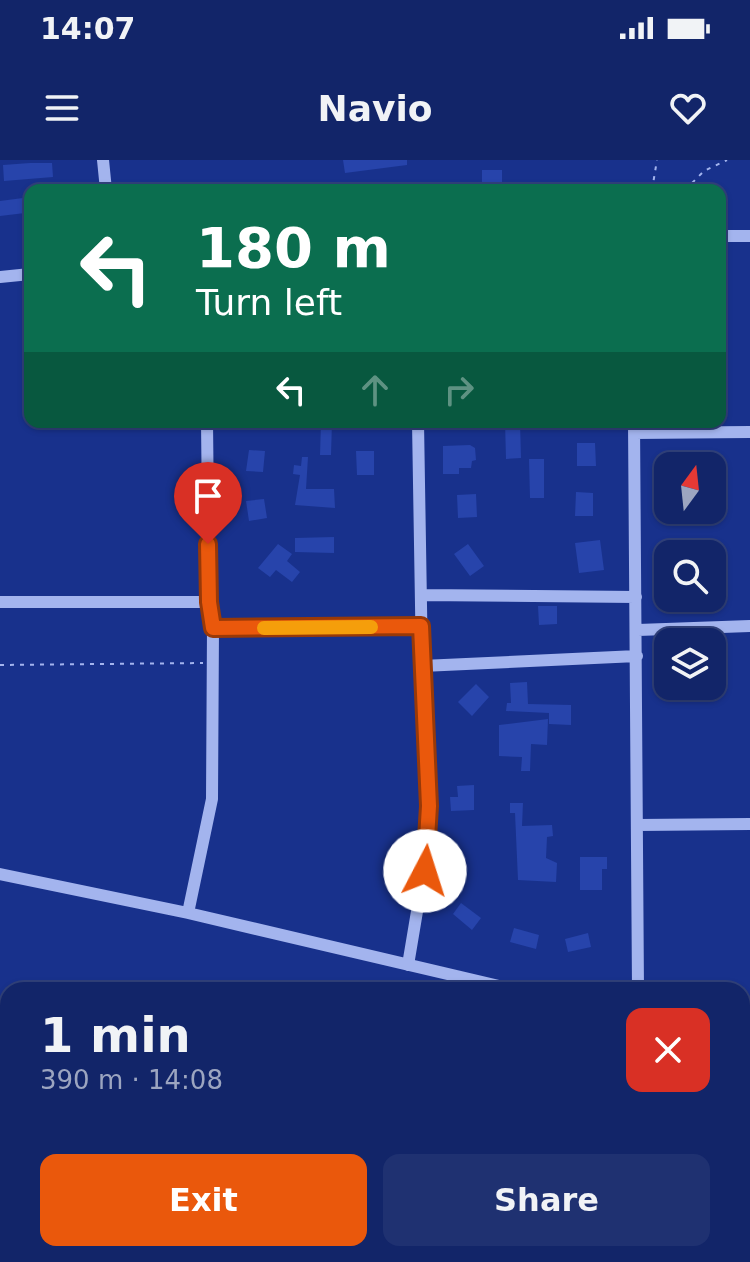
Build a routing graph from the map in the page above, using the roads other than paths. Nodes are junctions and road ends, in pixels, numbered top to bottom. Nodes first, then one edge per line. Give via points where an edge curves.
1 (103, 160) edge
2 (105, 184) edge
3 (726, 236) edge
4 (750, 236) edge
5 (24, 275) edge
6 (0, 277) edge
7 (207, 428) edge
8 (418, 428) edge
9 (634, 428) edge
10 (750, 432) edge
11 (421, 595) junction
12 (636, 597) junction
13 (0, 602) edge
14 (209, 602) junction
15 (421, 626) junction
16 (750, 626) edge
17 (213, 628) junction
18 (638, 630) junction
19 (637, 656) junction
20 (422, 666) junction
21 (750, 824) edge
22 (638, 825) junction
23 (0, 874) edge
24 (188, 913) junction
25 (408, 965) junction
26 (481, 982) edge
27 (638, 982) edge

1 - 2 street
3 - 4 street
5 - 6 street
7 - 14 street
8 - 11 street
9 - 10 street
9 - 12 street
11 - 12 street
11 - 15 street
12 - 18 street
13 - 14 street
14 - 17 street
15 - 17 street
15 - 20 street
16 - 18 street
17 - 24 street via 212,799
18 - 19 street
19 - 20 street
19 - 22 street
20 - 25 street via 428,846
21 - 22 street
22 - 27 street
23 - 24 street
24 - 25 street
25 - 26 street

